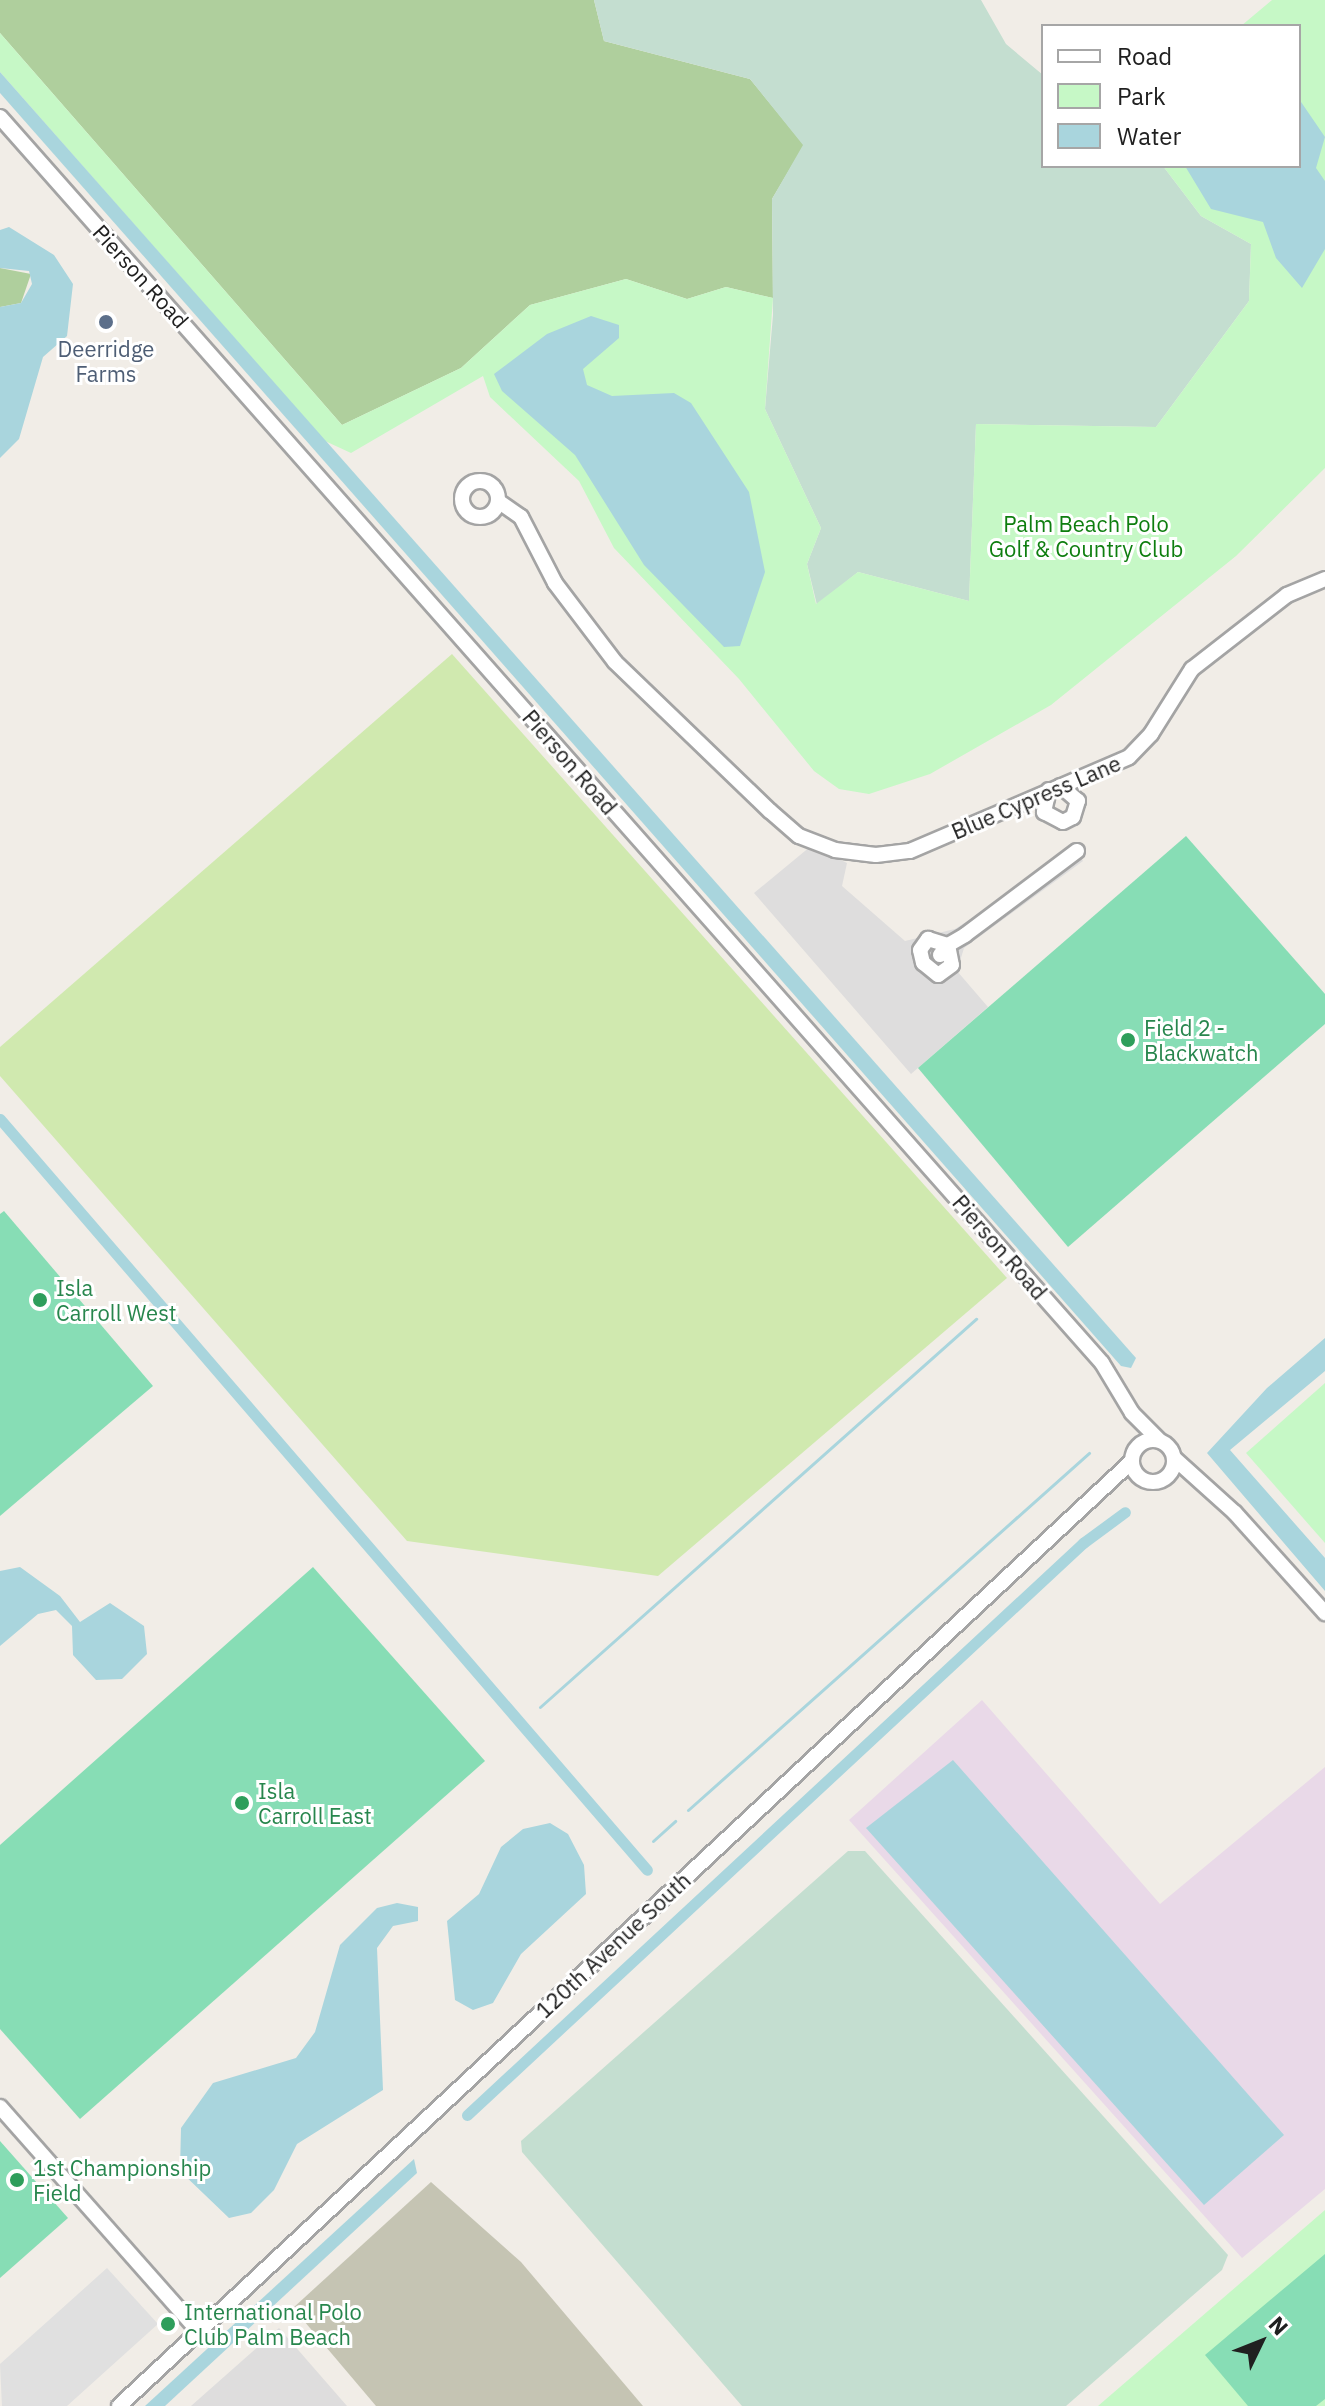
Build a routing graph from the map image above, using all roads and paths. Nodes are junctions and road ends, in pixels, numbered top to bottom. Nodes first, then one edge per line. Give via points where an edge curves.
1 (0, 117) edge
2 (498, 501) dead end
3 (1325, 579) edge
4 (1077, 851) dead end
5 (944, 950) dead end
6 (1132, 1413) junction
7 (1159, 1440) junction
8 (1136, 1447) junction
9 (1174, 1458) junction
10 (1131, 1462) junction
11 (1167, 1477) junction
12 (1140, 1478) junction
13 (1110, 1486) junction
14 (1205, 1489) junction
15 (1325, 1613) edge
16 (0, 2107) edge
17 (198, 2331) junction
18 (119, 2406) edge

1 - 6 street, Pierson Road via 1092,1351
2 - 3 street, Blue Cypress Lane via 521,517 555,583 615,662 799,836 835,850 910,851 1129,757 1151,734 1192,669 1287,595
4 - 5 street
6 - 7 street, Pierson Road
6 - 8 street, Pierson Road
7 - 8 street
7 - 9 street
8 - 10 street
9 - 11 street
9 - 14 street
10 - 12 street
10 - 13 street, 120th Avenue South
11 - 12 street
11 - 14 street
12 - 13 street, 120th Avenue South
13 - 17 street, 120th Avenue South
14 - 15 street via 1235,1513
16 - 17 street
17 - 18 street, 120th Avenue South

